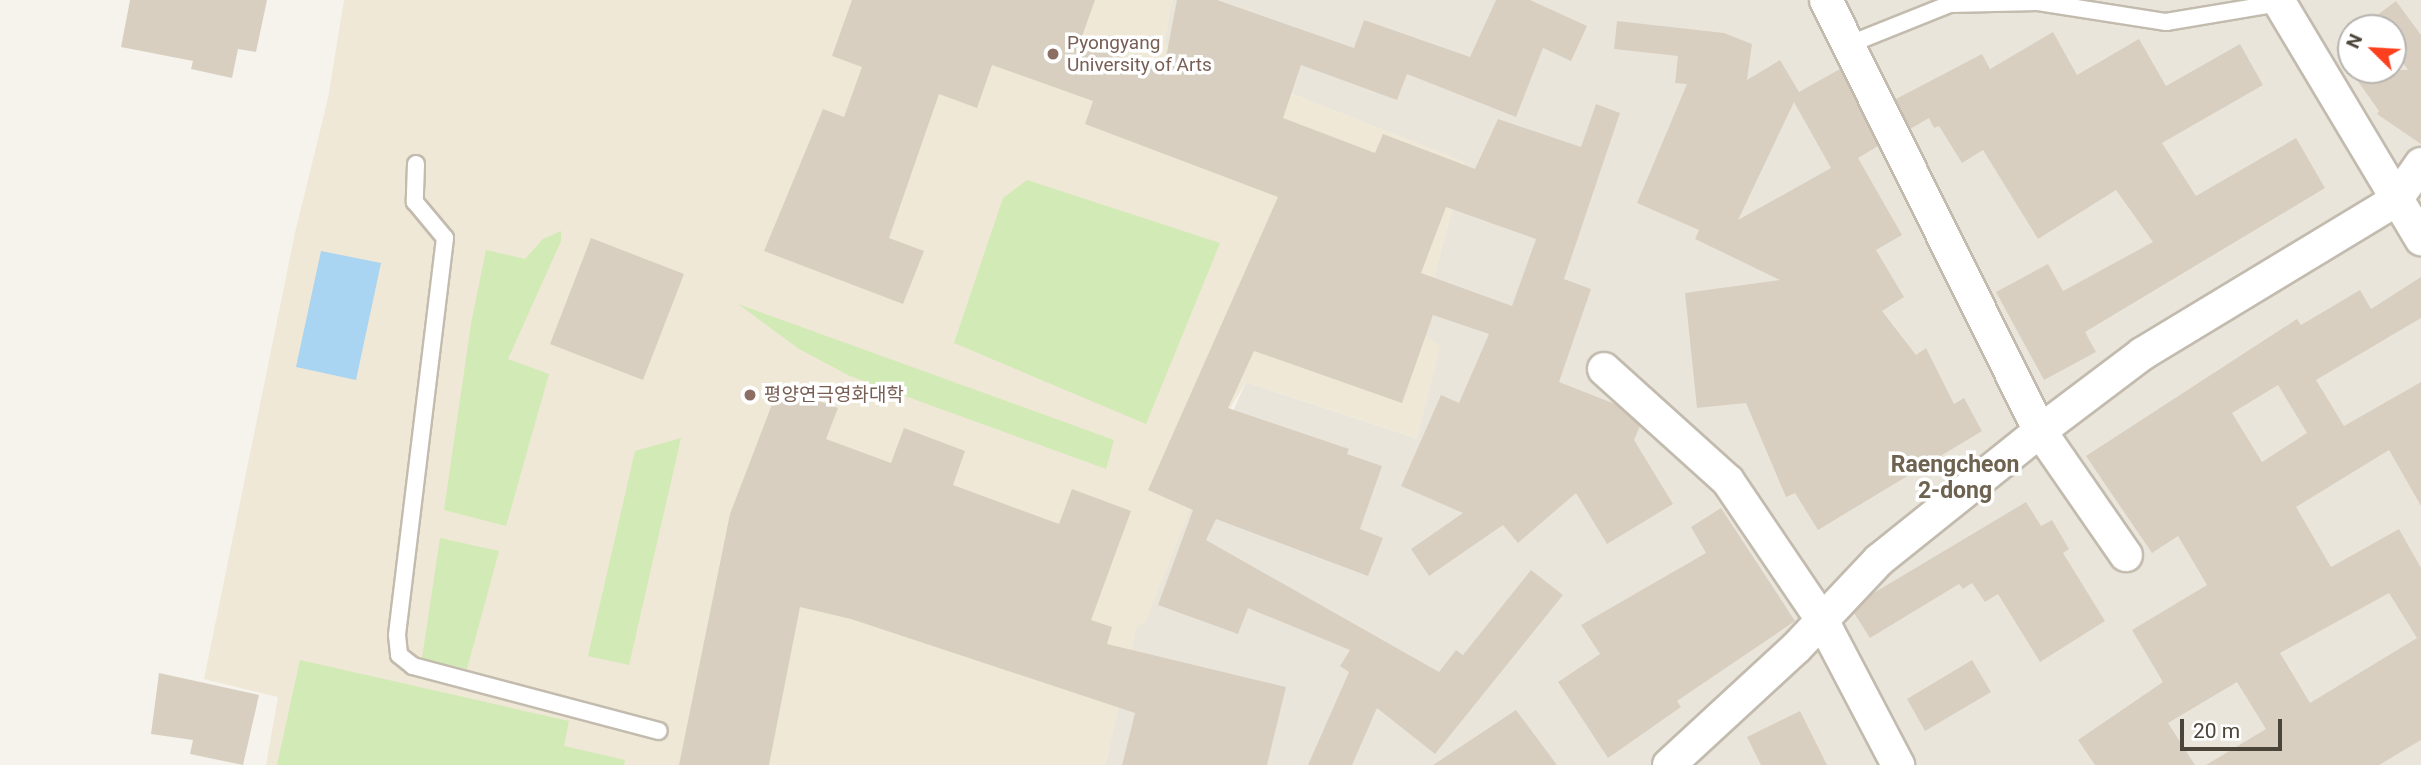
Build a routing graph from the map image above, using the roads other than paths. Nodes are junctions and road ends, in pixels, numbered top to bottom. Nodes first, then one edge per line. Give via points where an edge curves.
1 (1826, 0) edge
2 (2279, 2) edge
3 (1850, 44) junction
4 (416, 164) dead end
5 (2421, 164) edge
6 (2396, 200) junction
7 (2421, 239) edge
8 (1604, 369) dead end
9 (2040, 430) junction
10 (2126, 555) dead end
11 (1822, 620) junction
12 (659, 731) dead end
13 (1669, 765) edge
14 (1898, 765) edge

1 - 3 street
2 - 3 lane via 2166,22 2038,2 1950,4
2 - 6 street
3 - 9 street
4 - 12 lane via 415,202 445,238 397,635 399,655 413,666
5 - 6 street
6 - 7 street
6 - 9 street via 2143,354
8 - 11 street via 1728,481
9 - 10 street
9 - 11 street via 1879,560
11 - 13 street
11 - 14 street

